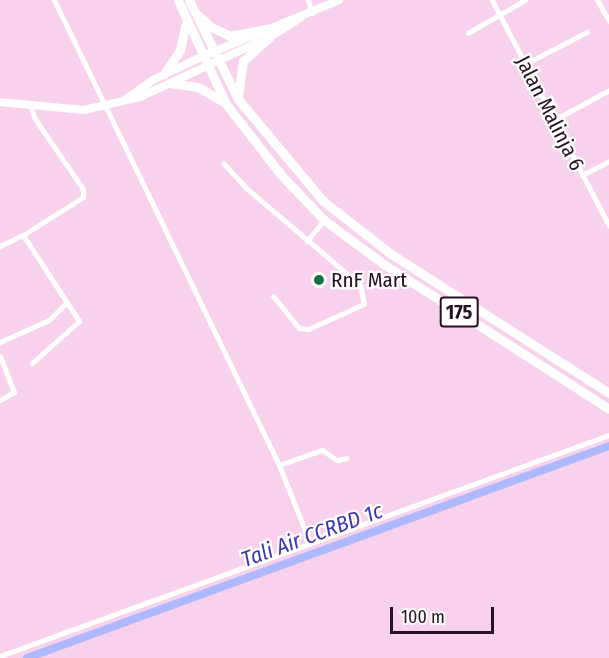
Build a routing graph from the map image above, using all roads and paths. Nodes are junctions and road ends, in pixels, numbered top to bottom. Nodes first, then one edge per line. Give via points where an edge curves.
1 (54, 0) edge
2 (178, 0) edge
3 (189, 0) edge
4 (308, 0) edge
5 (339, 0) edge
6 (492, 0) edge
7 (525, 0) edge
8 (597, 0) edge
9 (194, 12) junction
10 (312, 13) junction
11 (499, 14) junction
12 (184, 17) junction
13 (609, 21) edge
14 (587, 32) dead end
15 (269, 33) junction
16 (468, 33) dead end
17 (214, 56) junction
18 (203, 60) junction
19 (525, 64) junction
20 (167, 79) junction
21 (609, 90) edge
22 (238, 99) junction
23 (0, 102) edge
24 (226, 104) junction
25 (30, 105) junction
26 (104, 106) junction
27 (554, 120) junction
28 (609, 161) edge
29 (222, 163) dead end
30 (582, 175) junction
31 (324, 220) junction
32 (609, 226) edge
33 (23, 235) junction
34 (307, 242) junction
35 (0, 246) edge
36 (273, 296) dead end
37 (66, 303) junction
38 (0, 342) edge
39 (0, 356) edge
40 (32, 363) dead end
41 (609, 393) edge
42 (0, 400) edge
43 (609, 409) edge
44 (609, 435) edge
45 (346, 458) dead end
46 (279, 465) junction
47 (310, 543) junction
48 (0, 656) edge

1 - 26 street
2 - 12 highway, 175
3 - 9 highway, 175
4 - 10 street
5 - 10 main road
6 - 11 street, Jalan Malinja 6
7 - 11 street
8 - 13 street
9 - 15 highway via 211,27 230,36
9 - 17 highway, 175
10 - 15 main road
11 - 16 street
11 - 19 street, Jalan Malinja 6
12 - 18 highway, 175
12 - 20 highway via 185,35
14 - 19 street
15 - 17 main road
15 - 22 highway via 243,61 237,81
17 - 18 main road
17 - 22 highway, 175
18 - 20 main road
18 - 24 highway, 175
19 - 27 street, Jalan Malinja 6
20 - 24 highway via 198,87
20 - 26 main road
21 - 27 street
22 - 41 highway, 175 via 305,183 354,227
23 - 25 main road
24 - 31 highway, 175 via 282,176
25 - 26 main road via 63,111
25 - 33 street via 35,119 84,193 81,200
26 - 46 street via 141,174 202,310
27 - 30 street, Jalan Malinja 6
28 - 30 street
29 - 34 street
30 - 32 street, Jalan Malinja 6
31 - 34 street
31 - 43 highway, 175 via 385,265
33 - 35 street
33 - 37 street
34 - 36 street via 360,285 364,304 308,329 299,328
37 - 38 street via 49,320
37 - 40 street via 79,324
39 - 42 street via 14,392
44 - 47 street
45 - 46 street via 337,460 319,450
46 - 47 street
47 - 48 street

